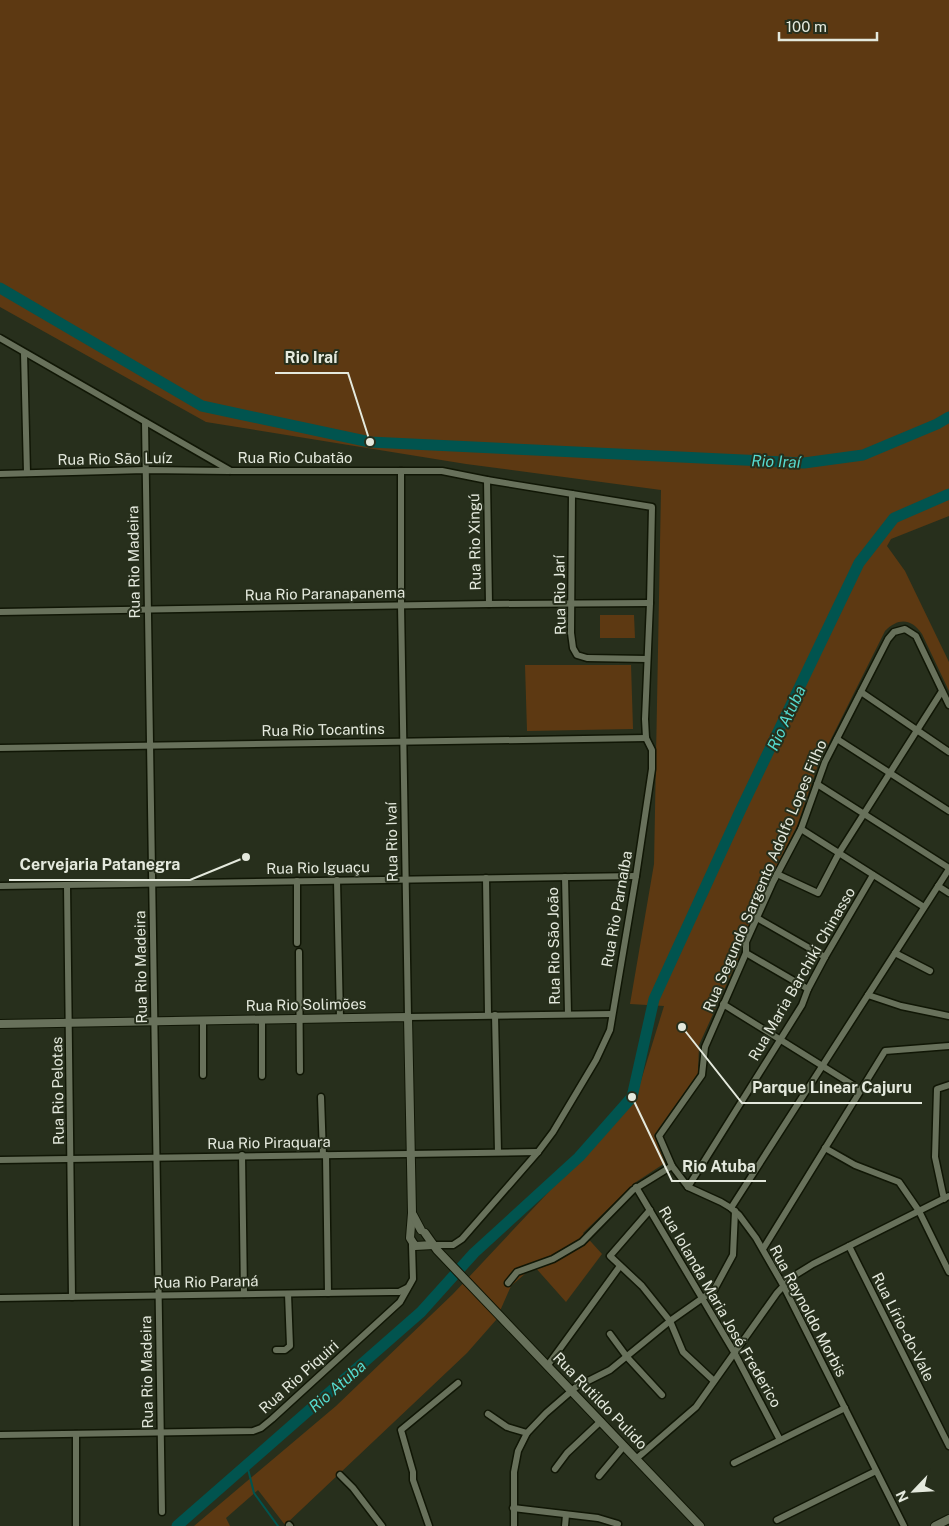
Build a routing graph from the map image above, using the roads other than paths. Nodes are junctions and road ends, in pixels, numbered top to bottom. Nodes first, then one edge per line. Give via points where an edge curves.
1 (0, 338) edge
2 (24, 353) junction
3 (145, 422) junction
4 (145, 470) junction
5 (231, 471) junction
6 (401, 471) junction
7 (27, 473) junction
8 (0, 474) edge
9 (487, 480) junction
10 (572, 494) junction
11 (652, 507) joint
12 (571, 603) junction
13 (650, 603) junction
14 (489, 604) junction
15 (402, 605) junction
16 (148, 610) junction
17 (0, 612) edge
18 (647, 658) junction
19 (942, 691) junction
20 (860, 692) junction
21 (949, 705) edge
22 (917, 730) junction
23 (646, 738) junction
24 (837, 739) junction
25 (404, 741) junction
26 (150, 746) junction
27 (0, 748) edge
28 (949, 752) edge
29 (890, 773) junction
30 (817, 784) junction
31 (949, 811) edge
32 (864, 813) junction
33 (801, 829) junction
34 (839, 853) junction
35 (949, 868) edge
36 (777, 874) junction
37 (873, 874) junction
38 (636, 876) junction
39 (565, 877) junction
40 (486, 878) junction
41 (406, 879) junction
42 (337, 880) junction
43 (297, 881) junction
44 (152, 883) junction
45 (67, 885) junction
46 (0, 886) edge
47 (938, 886) junction
48 (949, 893) edge
49 (924, 907) junction
50 (757, 918) junction
51 (297, 943) dead end
52 (299, 952) dead end
53 (746, 953) junction
54 (895, 953) junction
55 (825, 957) junction
56 (930, 971) dead end
57 (808, 989) junction
58 (868, 995) junction
59 (723, 1004) junction
60 (568, 1014) junction
61 (612, 1014) junction
62 (491, 1015) junction
63 (949, 1016) edge
64 (408, 1017) junction
65 (340, 1018) junction
66 (300, 1019) junction
67 (203, 1020) junction
68 (262, 1020) junction
69 (154, 1021) junction
70 (69, 1022) junction
71 (0, 1024) edge
72 (781, 1040) junction
73 (949, 1046) edge
74 (823, 1066) junction
75 (300, 1071) dead end
76 (203, 1075) dead end
77 (262, 1076) dead end
78 (949, 1085) edge
79 (861, 1090) junction
80 (321, 1098) dead end
81 (659, 1136) joint
82 (825, 1148) junction
83 (498, 1152) junction
84 (538, 1152) junction
85 (412, 1153) junction
86 (324, 1155) junction
87 (242, 1156) junction
88 (156, 1157) junction
89 (71, 1158) junction
90 (0, 1160) edge
91 (672, 1166) junction
92 (636, 1187) junction
93 (688, 1187) junction
94 (946, 1197) edge
95 (650, 1210) junction
96 (733, 1210) junction
97 (919, 1211) junction
98 (412, 1213) junction
99 (423, 1232) junction
100 (410, 1235) junction
101 (433, 1245) junction
102 (416, 1246) junction
103 (849, 1246) junction
104 (763, 1249) junction
105 (442, 1254) joint
106 (620, 1266) junction
107 (949, 1272) edge
108 (508, 1283) dead end
109 (410, 1285) junction
110 (783, 1285) junction
111 (328, 1293) junction
112 (244, 1294) junction
113 (288, 1294) junction
114 (159, 1295) junction
115 (72, 1297) junction
116 (0, 1298) edge
117 (702, 1299) junction
118 (670, 1321) junction
119 (610, 1334) dead end
120 (276, 1350) dead end
121 (734, 1352) junction
122 (627, 1357) junction
123 (548, 1365) junction
124 (714, 1381) junction
125 (458, 1383) dead end
126 (572, 1390) junction
127 (662, 1395) dead end
128 (845, 1408) junction
129 (488, 1414) dead end
130 (601, 1421) junction
131 (161, 1433) junction
132 (527, 1433) junction
133 (76, 1434) junction
134 (0, 1435) edge
135 (780, 1440) junction
136 (624, 1446) junction
137 (949, 1446) edge
138 (636, 1459) junction
139 (734, 1463) dead end
140 (555, 1469) dead end
141 (876, 1471) junction
142 (340, 1475) dead end
143 (599, 1476) dead end
144 (513, 1508) junction
145 (162, 1512) dead end
146 (566, 1515) junction
147 (598, 1518) junction
148 (949, 1519) edge
149 (777, 1520) dead end
150 (618, 1524) dead end
151 (76, 1526) edge
152 (382, 1526) edge
153 (428, 1526) edge
154 (514, 1526) edge
155 (565, 1526) edge
156 (596, 1526) edge
157 (700, 1526) edge
158 (904, 1526) edge
159 (935, 1526) edge

1 - 2 street, Rua Rio Cubatão
2 - 3 street, Rua Rio Cubatão
2 - 7 street
3 - 4 street, Rua Rio Madeira
3 - 5 street, Rua Rio Cubatão
4 - 5 street, Rua Rio São Luíz
4 - 7 street, Rua Rio São Luíz
4 - 16 street, Rua Rio Madeira
5 - 6 street, Rua Rio Cubatão
6 - 9 street, Rua Rio Cubatão via 442,471
6 - 15 street, Rua Rio Ivaí
7 - 8 street, Rua Rio São Luíz
9 - 10 street, Rua Rio Cubatão
9 - 14 street, Rua Rio Xingú
10 - 11 street, Rua Rio Cubatão
10 - 12 street, Rua Rio Jarí
11 - 13 street, Rua Rio Parnaíba
12 - 13 street, Rua Rio Paranapanema
12 - 14 street, Rua Rio Paranapanema
12 - 18 street, Rua Rio Jarí via 573,648 577,655 587,658
13 - 18 street, Rua Rio Parnaíba
14 - 15 street, Rua Rio Paranapanema
15 - 16 street, Rua Rio Paranapanema
15 - 25 street, Rua Rio Ivaí
16 - 17 street, Rua Rio Paranapanema
16 - 26 street, Rua Rio Madeira
18 - 23 street, Rua Rio Parnaíba
19 - 20 street, Rua Segundo Sargento Adolfo Lopes Filho via 916,636 902,629 888,639
19 - 21 street
19 - 22 street
20 - 22 street
20 - 24 street, Rua Segundo Sargento Adolfo Lopes Filho
22 - 28 street
22 - 29 street
23 - 25 street, Rua Rio Tocantins
23 - 38 street, Rua Rio Parnaíba via 652,750 652,768
24 - 29 street
24 - 30 street, Rua Segundo Sargento Adolfo Lopes Filho
25 - 26 street, Rua Rio Tocantins
25 - 41 street, Rua Rio Ivaí
26 - 27 street, Rua Rio Tocantins
26 - 44 street, Rua Rio Madeira
29 - 31 street
29 - 32 street
30 - 32 street
30 - 33 street, Rua Segundo Sargento Adolfo Lopes Filho
32 - 34 street
32 - 35 street
33 - 34 street
33 - 36 street, Rua Segundo Sargento Adolfo Lopes Filho
34 - 36 street via 818,893
34 - 37 street
35 - 47 street
36 - 50 street, Rua Segundo Sargento Adolfo Lopes Filho
37 - 49 street
37 - 55 street, Rua Maria Barchiki Chinasso
38 - 39 street, Rua Rio Iguaçu
38 - 61 street, Rua Rio Parnaíba
39 - 40 street, Rua Rio Iguaçu
39 - 60 street, Rua Rio São João
40 - 41 street, Rua Rio Iguaçu
40 - 62 street
41 - 42 street, Rua Rio Iguaçu
41 - 64 street, Rua Rio Ivaí
42 - 43 street, Rua Rio Iguaçu
42 - 65 street
43 - 44 street, Rua Rio Iguaçu
43 - 51 street
44 - 45 street, Rua Rio Iguaçu
44 - 69 street, Rua Rio Madeira
45 - 46 street, Rua Rio Iguaçu
45 - 70 street, Rua Rio Pelotas
47 - 48 street
47 - 49 street
49 - 54 street
50 - 53 street, Rua Segundo Sargento Adolfo Lopes Filho via 746,942
50 - 55 street
52 - 66 street
53 - 57 street
53 - 59 street, Rua Segundo Sargento Adolfo Lopes Filho
54 - 56 street
54 - 58 street
55 - 57 street, Rua Maria Barchiki Chinasso
57 - 72 street, Rua Maria Barchiki Chinasso
58 - 63 street
58 - 74 street
59 - 72 street
59 - 81 street, Rua Segundo Sargento Adolfo Lopes Filho via 705,1047 701,1077
60 - 61 street, Rua Rio Solimões
60 - 62 street, Rua Rio Solimões
61 - 84 street, Rua Rio Parnaíba via 610,1030 596,1060
62 - 64 street, Rua Rio Solimões
62 - 83 street
64 - 65 street, Rua Rio Solimões
64 - 85 street, Rua Rio Ivaí
65 - 66 street, Rua Rio Solimões
66 - 68 street, Rua Rio Solimões
66 - 75 street
67 - 68 street, Rua Rio Solimões
67 - 69 street, Rua Rio Solimões
67 - 76 street
68 - 77 street
69 - 70 street, Rua Rio Solimões
69 - 88 street, Rua Rio Madeira
70 - 71 street, Rua Rio Solimões
70 - 89 street, Rua Rio Pelotas
72 - 74 street
72 - 93 street, Rua Maria Barchiki Chinasso
73 - 79 street via 885,1051
74 - 79 street
74 - 96 street
78 - 94 street via 937,1089 935,1157
79 - 82 street
80 - 86 street
81 - 91 street, Rua Raynoldo Morbis
82 - 97 street via 855,1165 899,1182
82 - 104 street
83 - 84 street, Rua Rio Piraquara
83 - 85 street, Rua Rio Piraquara
84 - 101 street, Rua Rio Parnaíba via 462,1240 453,1245
85 - 86 street, Rua Rio Piraquara
85 - 98 street, Rua Rio Ivaí
86 - 87 street, Rua Rio Piraquara
86 - 111 street
87 - 88 street, Rua Rio Piraquara
87 - 112 street
88 - 89 street, Rua Rio Piraquara
88 - 114 street, Rua Rio Madeira
89 - 90 street, Rua Rio Piraquara
89 - 115 street, Rua Rio Pelotas
91 - 92 street
91 - 93 street, Rua Raynoldo Morbis
92 - 95 street, Rua Iolanda Maria José Frederico
92 - 108 street via 582,1242 553,1259 517,1272
93 - 96 street, Rua Raynoldo Morbis
94 - 97 street
95 - 106 street via 610,1256
95 - 117 street, Rua Iolanda Maria José Frederico
96 - 104 street, Rua Raynoldo Morbis
96 - 117 street via 733,1255 714,1290
97 - 103 street
97 - 107 street
98 - 99 street, Rua Rio Ivaí
98 - 100 street, Rua Rio Ivaí
99 - 100 street via 415,1231
99 - 101 street, Rua Rio Ivaí
99 - 102 street via 427,1240 424,1246
100 - 102 street, Rua Rio Ivaí via 410,1242
101 - 102 street
101 - 105 street, Rua Rio Ivaí
102 - 109 street
103 - 110 street
103 - 137 street, Rua Lírio-do-Vale
104 - 110 street, Rua Raynoldo Morbis
105 - 123 street, Rua Rutildo Pulido
106 - 118 street via 642,1286
106 - 123 street
109 - 111 street, Rua Rio Paraná via 398,1292
109 - 131 street, Rua Rio Piquiri via 395,1308 261,1428 253,1431
110 - 121 street
110 - 128 street, Rua Raynoldo Morbis
111 - 113 street, Rua Rio Paraná
112 - 113 street, Rua Rio Paraná
112 - 114 street, Rua Rio Paraná
113 - 120 street via 290,1346
114 - 115 street, Rua Rio Paraná
114 - 131 street, Rua Rio Madeira
115 - 116 street, Rua Rio Paraná
117 - 118 street
117 - 121 street, Rua Iolanda Maria José Frederico
118 - 122 street
118 - 124 street via 683,1352
119 - 122 street
121 - 124 street
121 - 135 street, Rua Iolanda Maria José Frederico
122 - 126 street via 606,1373
122 - 127 street
123 - 126 street, Rua Rutildo Pulido
124 - 138 street via 690,1412
125 - 153 street via 401,1430
126 - 130 street, Rua Rutildo Pulido
126 - 132 street
128 - 135 street
128 - 141 street, Rua Raynoldo Morbis
129 - 132 street via 508,1427
130 - 136 street, Rua Rutildo Pulido
130 - 140 street
131 - 133 street, Rua Rio Piquiri
131 - 145 street, Rua Rio Madeira
132 - 144 street via 515,1462
133 - 134 street, Rua Rio Piquiri
133 - 151 street
135 - 139 street
136 - 138 street, Rua Rutildo Pulido
136 - 143 street
138 - 157 street, Rua Rutildo Pulido
141 - 149 street
141 - 158 street, Rua Raynoldo Morbis
142 - 152 street
144 - 146 street
144 - 154 street
146 - 147 street
146 - 155 street
147 - 150 street
147 - 156 street
148 - 159 street

